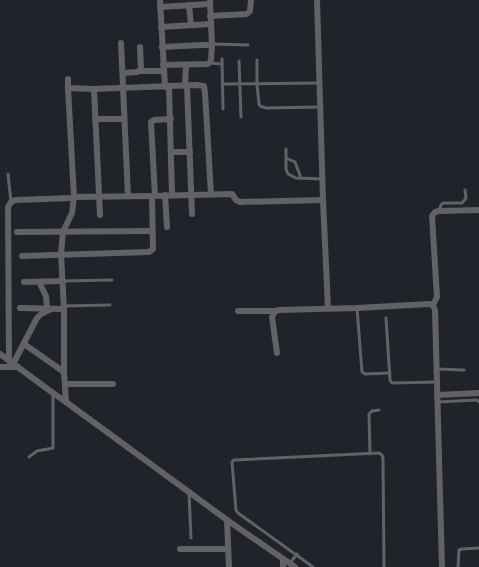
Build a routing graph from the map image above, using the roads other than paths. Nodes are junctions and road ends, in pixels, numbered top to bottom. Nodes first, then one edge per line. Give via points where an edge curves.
1 (160, 0) edge
2 (251, 0) edge
3 (317, 0) edge
4 (210, 2) edge
5 (188, 5) junction
6 (160, 7) junction
7 (210, 16) junction
8 (210, 24) junction
9 (191, 25) junction
10 (161, 27) junction
11 (121, 43) dead end
12 (212, 45) junction
13 (248, 45) dead end
14 (140, 47) dead end
15 (162, 47) junction
16 (222, 59) dead end
17 (257, 60) dead end
18 (239, 61) dead end
19 (210, 63) junction
20 (222, 64) junction
21 (186, 65) junction
22 (164, 68) junction
23 (139, 71) junction
24 (123, 73) junction
25 (68, 78) dead end
26 (320, 82) junction
27 (222, 84) junction
28 (240, 84) junction
29 (257, 84) junction
30 (186, 86) junction
31 (167, 87) junction
32 (68, 88) junction
33 (123, 88) junction
34 (94, 89) junction
35 (320, 107) junction
36 (223, 109) dead end
37 (241, 117) dead end
38 (95, 119) junction
39 (124, 119) junction
40 (171, 119) junction
41 (286, 149) dead end
42 (172, 152) junction
43 (190, 152) junction
44 (286, 158) junction
45 (8, 174) dead end
46 (301, 178) junction
47 (323, 179) junction
48 (465, 190) dead end
49 (191, 194) junction
50 (211, 194) junction
51 (165, 195) junction
52 (172, 195) junction
53 (99, 196) junction
54 (128, 196) junction
55 (153, 196) junction
56 (74, 198) junction
57 (323, 200) junction
58 (11, 202) junction
59 (479, 210) edge
60 (439, 211) junction
61 (192, 214) dead end
62 (100, 215) dead end
63 (167, 227) dead end
64 (152, 231) junction
65 (17, 232) dead end
66 (63, 232) junction
67 (61, 254) junction
68 (22, 256) dead end
69 (112, 280) dead end
70 (62, 281) junction
71 (24, 282) dead end
72 (39, 282) junction
73 (110, 305) dead end
74 (433, 305) junction
75 (64, 307) junction
76 (20, 308) dead end
77 (328, 308) junction
78 (357, 308) junction
79 (49, 309) junction
80 (238, 311) dead end
81 (275, 311) junction
82 (386, 318) dead end
83 (24, 344) junction
84 (276, 353) dead end
85 (0, 354) edge
86 (14, 364) junction
87 (0, 367) edge
88 (436, 369) junction
89 (464, 370) dead end
90 (64, 372) junction
91 (390, 373) junction
92 (437, 382) junction
93 (65, 384) junction
94 (113, 384) dead end
95 (53, 393) junction
96 (479, 393) edge
97 (437, 395) junction
98 (66, 402) junction
99 (437, 402) junction
100 (479, 402) edge
101 (379, 410) dead end
102 (370, 454) junction
103 (29, 457) dead end
104 (189, 493) junction
105 (226, 520) junction
106 (191, 538) dead end
107 (479, 548) edge
108 (180, 549) dead end
109 (228, 549) junction
110 (297, 554) junction
111 (283, 559) junction
112 (292, 565) edge
113 (229, 567) edge
114 (283, 567) edge
115 (313, 567) edge
116 (384, 567) edge
117 (442, 567) edge
118 (458, 567) edge

1 - 6 street
2 - 7 street via 250,11 247,14
3 - 26 street
4 - 5 street
4 - 7 street
5 - 6 street
5 - 9 street
6 - 10 street
7 - 8 street
8 - 9 street
8 - 12 street
9 - 10 street
10 - 15 street
11 - 24 street
12 - 13 lane
12 - 15 street
12 - 19 street
14 - 23 street
15 - 22 street
16 - 20 lane
17 - 29 lane
18 - 28 lane
19 - 20 lane
19 - 21 street
20 - 27 lane
21 - 22 street
21 - 30 street
22 - 23 street
22 - 31 street
23 - 24 street
24 - 33 street
25 - 32 street
26 - 29 lane
26 - 35 street
27 - 28 lane
27 - 36 lane
28 - 29 lane
28 - 37 lane
29 - 35 lane via 259,104 263,108
30 - 31 street
30 - 43 street
30 - 50 street via 201,85 205,88
31 - 33 street
31 - 40 street
32 - 34 street
32 - 56 street
33 - 34 street
33 - 39 street
34 - 38 street
35 - 47 street
38 - 39 street
38 - 53 street
39 - 54 street
40 - 42 street
40 - 55 street via 151,122
41 - 44 lane
42 - 43 street
42 - 52 street
43 - 49 street
44 - 46 lane via 296,162
44 - 46 lane via 288,174
45 - 58 lane
46 - 47 lane
47 - 57 street
48 - 60 lane via 466,198 462,202 443,203
49 - 50 street
49 - 52 street
49 - 61 street
50 - 57 street via 232,194 240,202
51 - 52 street
51 - 55 street
51 - 63 street
53 - 54 street
53 - 56 street
53 - 62 street
54 - 55 street
55 - 64 street
56 - 58 street
56 - 66 street via 72,213
57 - 77 street
58 - 86 street via 8,214
59 - 60 street
60 - 74 street via 432,216 437,297
64 - 66 street
64 - 67 street via 153,249 149,252
65 - 66 street
66 - 67 street
67 - 68 street
67 - 70 street
69 - 70 lane
70 - 72 street
70 - 75 street
71 - 72 street
72 - 79 street
73 - 75 lane
74 - 78 street
74 - 88 street
75 - 79 street
75 - 90 street
76 - 79 street
77 - 78 street
77 - 81 street
78 - 91 lane via 362,372
79 - 83 street via 39,315
80 - 81 street
81 - 84 street via 272,317
82 - 91 lane
83 - 86 street
83 - 90 street
85 - 86 street
86 - 87 street
86 - 95 street
88 - 89 lane
88 - 92 street
90 - 93 street
91 - 92 lane via 393,384
92 - 97 street
93 - 94 street
93 - 98 street
95 - 98 street
95 - 103 lane via 53,448 37,450
96 - 97 street
97 - 99 street
98 - 104 street
99 - 100 lane
99 - 117 street
101 - 102 lane via 369,414
102 - 110 lane via 235,459 232,462 236,510
102 - 116 lane via 381,454 383,458
104 - 105 street
104 - 106 lane
105 - 109 street
105 - 111 street
107 - 118 lane via 459,550
108 - 109 street
109 - 113 street
110 - 112 lane
110 - 115 lane
111 - 112 street
111 - 114 street

